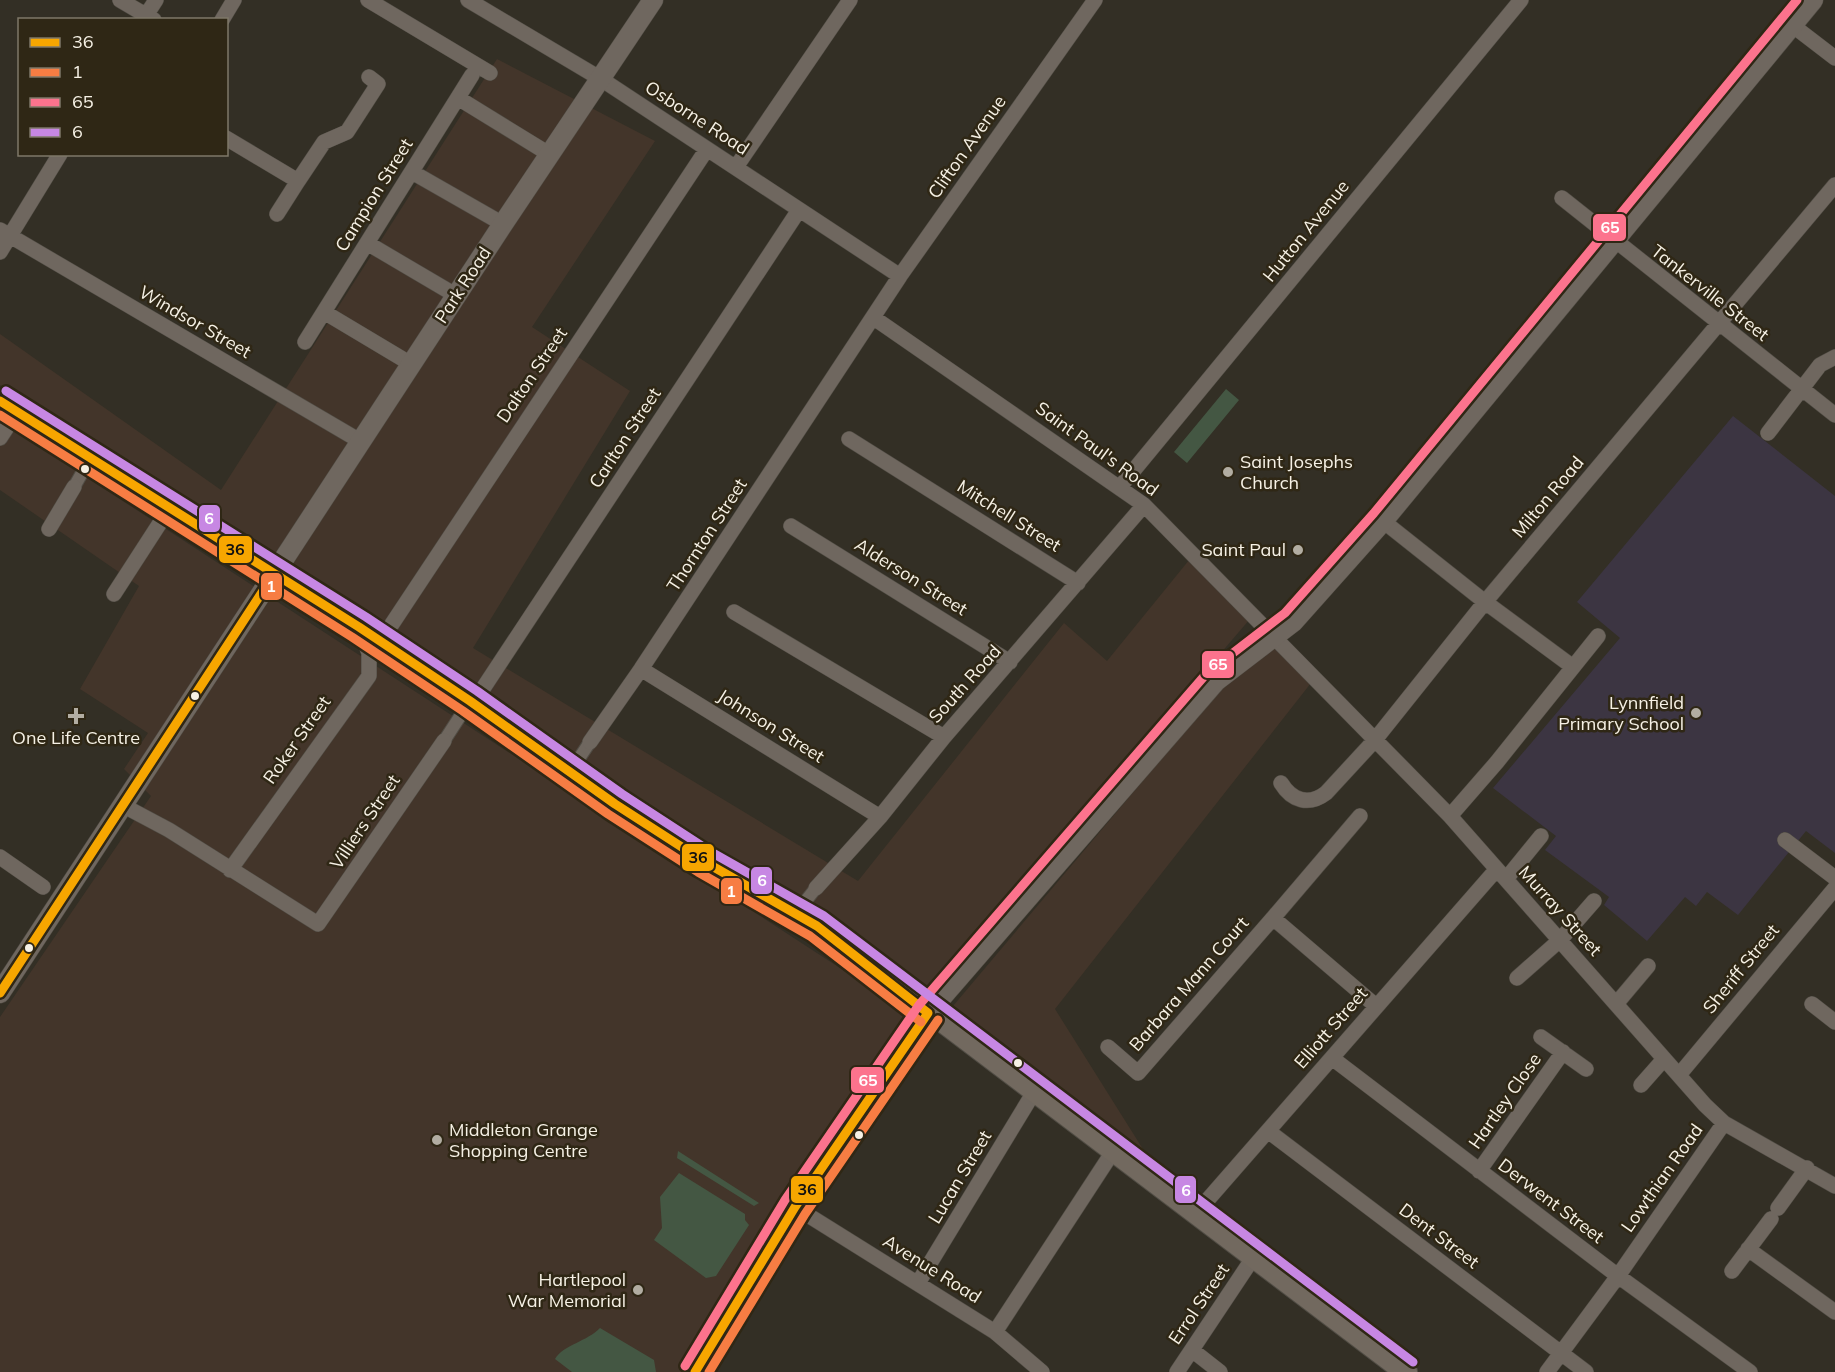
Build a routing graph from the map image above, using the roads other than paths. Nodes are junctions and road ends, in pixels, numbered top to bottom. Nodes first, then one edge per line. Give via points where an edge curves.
1 (120, 0) edge
2 (156, 0) edge
3 (234, 0) edge
4 (368, 0) edge
5 (468, 0) edge
6 (653, 0) edge
7 (850, 0) edge
8 (1095, 0) edge
9 (1521, 0) edge
10 (1813, 0) edge
11 (147, 18) edge
12 (223, 18) edge
13 (1792, 25) junction
14 (1835, 58) edge
15 (490, 73) dead end
16 (472, 75) dead end
17 (369, 77) dead end
18 (601, 79) junction
19 (458, 98) junction
20 (228, 139) edge
21 (707, 149) junction
22 (549, 154) junction
23 (59, 156) edge
24 (736, 167) junction
25 (412, 172) junction
26 (298, 181) junction
27 (1835, 184) edge
28 (1562, 198) dead end
29 (799, 210) junction
30 (277, 214) dead end
31 (503, 224) junction
32 (5, 233) edge
33 (1614, 242) junction
34 (367, 243) junction
35 (0, 252) edge
36 (900, 276) junction
37 (457, 296) junction
38 (324, 312) junction
39 (874, 318) junction
40 (1718, 324) junction
41 (305, 342) dead end
42 (1835, 357) edge
43 (411, 364) junction
44 (1801, 390) junction
45 (8, 407) edge
46 (1835, 416) edge
47 (1768, 433) dead end
48 (0, 438) edge
49 (849, 439) dead end
50 (360, 441) junction
51 (90, 459) junction
52 (74, 487) joint
53 (1120, 487) junction
54 (1144, 505) junction
55 (169, 509) junction
56 (1383, 521) junction
57 (791, 526) dead end
58 (49, 529) dead end
59 (274, 574) junction
60 (1077, 583) junction
61 (114, 594) dead end
62 (1485, 602) junction
63 (734, 612) dead end
64 (392, 624) dead end
65 (359, 627) junction
66 (1598, 636) dead end
67 (1276, 637) junction
68 (1011, 662) junction
69 (1573, 667) junction
70 (641, 669) junction
71 (477, 694) junction
72 (944, 737) junction
73 (444, 741) joint
74 (1374, 741) junction
75 (590, 742) joint
76 (570, 772) junction
77 (1281, 783) dead end
78 (123, 805) junction
79 (880, 816) junction
80 (1360, 816) dead end
81 (1450, 816) junction
82 (1541, 836) dead end
83 (1785, 840) dead end
84 (0, 857) edge
85 (230, 870) junction
86 (1501, 875) junction
87 (1835, 878) edge
88 (43, 887) dead end
89 (816, 888) joint
90 (1835, 888) edge
91 (1594, 901) dead end
92 (796, 913) junction
93 (1273, 918) junction
94 (1560, 940) junction
95 (1648, 966) dead end
96 (1517, 978) dead end
97 (0, 993) edge
98 (1617, 1004) junction
99 (1812, 1004) dead end
100 (1377, 1006) junction
101 (928, 1012) junction
102 (1835, 1022) edge
103 (1541, 1036) dead end
104 (1108, 1047) dead end
105 (1563, 1053) junction
106 (1332, 1058) junction
107 (1664, 1059) junction
108 (1586, 1069) dead end
109 (1679, 1075) junction
110 (1641, 1085) dead end
111 (1034, 1092) junction
112 (1724, 1123) junction
113 (1268, 1131) junction
114 (1114, 1150) junction
115 (1807, 1168) junction
116 (1479, 1171) junction
117 (1835, 1185) edge
118 (795, 1207) junction
119 (1197, 1212) junction
120 (1748, 1249) junction
121 (1253, 1258) junction
122 (1732, 1271) dead end
123 (1618, 1276) junction
124 (918, 1282) junction
125 (1835, 1312) edge
126 (995, 1332) junction
127 (1192, 1350) junction
128 (1561, 1353) junction
129 (695, 1372) edge
130 (1042, 1372) edge
131 (1177, 1372) edge
132 (1221, 1372) edge
133 (1406, 1372) edge
134 (1547, 1372) edge
135 (1586, 1372) edge
136 (1750, 1372) edge

1 - 11 street
2 - 11 street
3 - 12 street
4 - 15 street
5 - 18 street, Osborne Road
6 - 18 street, Park Road
7 - 24 street
8 - 36 street, Clifton Avenue
9 - 53 street, Hutton Avenue
10 - 13 street
13 - 14 street
13 - 33 street
16 - 19 street, Campion Street
17 - 26 street via 378,84 347,132 324,142
18 - 21 street, Osborne Road
18 - 22 street, Park Road
19 - 22 street
19 - 25 street, Campion Street
20 - 26 street
21 - 24 street, Osborne Road
21 - 64 street, Dalton Street
22 - 31 street, Park Road
23 - 32 street
24 - 29 street, Osborne Road
25 - 31 street
25 - 34 street, Campion Street
26 - 30 street
27 - 40 street, Milton Road
28 - 33 street, Tankerville Street
29 - 36 street, Osborne Road
29 - 71 street, Carlton Street
31 - 37 street, Park Road
32 - 35 street
32 - 50 street, Windsor Street
33 - 40 street, Tankerville Street
33 - 56 street
34 - 37 street
34 - 38 street, Campion Street
36 - 39 street, Clifton Avenue
37 - 43 street, Park Road
38 - 41 street, Campion Street
38 - 43 street
39 - 53 street, Saint Paul's Road
39 - 70 street, Thornton Street
40 - 44 street, Tankerville Street
40 - 62 street, Milton Road
42 - 44 street via 1820,365
43 - 50 street, Park Road
44 - 46 street, Tankerville Street
44 - 47 street
45 - 48 street
45 - 51 main road
49 - 60 street, Mitchell Street
50 - 59 street, Park Road
51 - 52 street
51 - 55 main road
52 - 58 street
53 - 54 street, Saint Paul's Road
54 - 60 street, South Road
54 - 67 street, Saint Paul's Road
55 - 59 main road
55 - 61 street
56 - 62 street
56 - 67 street
57 - 68 street, Alderson Street
59 - 65 main road
59 - 78 street, Park Road
60 - 68 street, South Road
62 - 69 street
62 - 74 street, Milton Road
63 - 72 street
65 - 71 main road
65 - 85 street, Roker Street via 369,653 369,676
66 - 69 street
67 - 74 street, Murray Street
67 - 101 street via 1216,681
68 - 72 street, South Road
69 - 81 street
70 - 75 street, Thornton Street
70 - 79 street, Johnson Street
71 - 73 street
71 - 76 main road
72 - 79 street, South Road
73 - 85 street, Villiers Street via 318,924
74 - 77 street, Milton Road via 1317,799 1293,797
74 - 81 street, Murray Street
75 - 76 street, Thornton Street
76 - 92 main road via 705,862
78 - 85 street
78 - 97 street, Park Road
79 - 89 street, South Road
80 - 93 street, Barbara Mann Court
81 - 86 street, Murray Street
82 - 86 street, Elliott Street
83 - 87 street
84 - 88 street
86 - 94 street, Murray Street
86 - 100 street, Elliott Street
89 - 92 street
90 - 109 street, Sheriff Street
91 - 94 street
92 - 101 main road
93 - 100 street, Barbara Mann Court
93 - 104 street, Barbara Mann Court via 1138,1073
94 - 96 street
94 - 98 street, Murray Street
95 - 98 street
98 - 107 street, Murray Street
99 - 102 street
100 - 106 street, Elliott Street
101 - 111 main road
101 - 118 street
103 - 105 street, Hartley Close
105 - 108 street, Hartley Close
105 - 116 street, Hartley Close
106 - 113 street, Elliott Street
106 - 116 street, Derwent Street
107 - 109 street, Murray Street
107 - 110 street
109 - 112 street, Murray Street
111 - 114 main road
111 - 124 street, Lucan Street
112 - 115 street, Murray Street
112 - 123 street, Lowthian Road
113 - 119 street, Elliott Street
113 - 128 street, Dent Street
114 - 119 main road
114 - 126 street
115 - 117 street, Murray Street
115 - 120 street
116 - 123 street, Derwent Street
118 - 124 street, Avenue Road
118 - 129 street
119 - 121 main road
120 - 122 street
120 - 125 street
121 - 127 street, Errol Street
121 - 133 main road
123 - 128 street, Lowthian Road
123 - 136 street, Derwent Street
124 - 126 street, Avenue Road
126 - 130 street, Avenue Road
127 - 131 street, Errol Street
127 - 132 street
128 - 134 street, Lowthian Road
128 - 135 street, Dent Street

